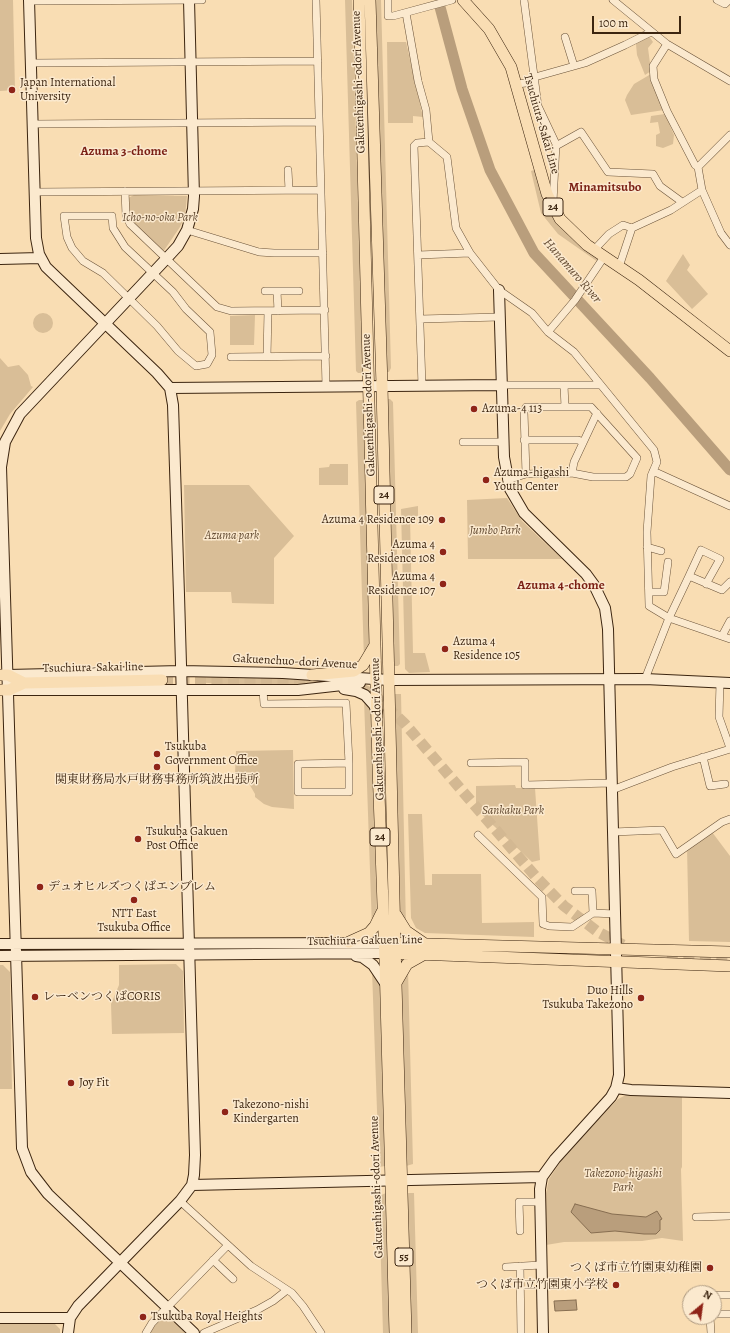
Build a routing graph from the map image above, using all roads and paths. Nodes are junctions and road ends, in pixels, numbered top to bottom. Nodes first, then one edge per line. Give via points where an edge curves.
1 (29, 0) edge
2 (189, 0) edge
3 (202, 0) edge
4 (316, 0) edge
5 (370, 0) edge
6 (388, 0) edge
7 (452, 0) edge
8 (463, 0) edge
9 (524, 0) edge
10 (613, 0) edge
11 (717, 0) edge
12 (729, 0) edge
13 (358, 3) edge
14 (406, 13) junction
15 (651, 32) junction
16 (566, 37) dead end
17 (667, 44) junction
18 (190, 61) junction
19 (318, 61) junction
20 (31, 63) junction
21 (574, 66) junction
22 (535, 80) junction
23 (730, 81) edge
24 (517, 84) junction
25 (319, 122) junction
26 (192, 123) junction
27 (33, 124) junction
28 (730, 135) edge
29 (429, 142) junction
30 (556, 146) junction
31 (698, 167) junction
32 (288, 170) dead end
33 (289, 190) junction
34 (321, 190) junction
35 (702, 190) junction
36 (125, 191) junction
37 (194, 191) junction
38 (35, 192) junction
39 (682, 202) junction
40 (552, 206) junction
41 (632, 228) junction
42 (187, 230) junction
43 (730, 245) edge
44 (594, 250) junction
45 (323, 253) junction
46 (470, 253) junction
47 (418, 255) junction
48 (604, 257) junction
49 (0, 258) edge
50 (40, 258) junction
51 (166, 259) junction
52 (619, 267) junction
53 (153, 273) junction
54 (499, 290) junction
55 (277, 291) junction
56 (299, 291) dead end
57 (265, 292) dead end
58 (128, 299) junction
59 (325, 310) junction
60 (268, 311) junction
61 (278, 311) junction
62 (500, 317) junction
63 (420, 319) junction
64 (105, 324) junction
65 (548, 332) junction
66 (730, 351) edge
67 (326, 356) junction
68 (231, 357) dead end
69 (267, 357) junction
70 (564, 385) junction
71 (600, 385) junction
72 (326, 386) junction
73 (368, 386) junction
74 (382, 386) junction
75 (422, 386) junction
76 (502, 386) junction
77 (170, 388) junction
78 (565, 407) junction
79 (597, 413) junction
80 (524, 440) junction
81 (463, 442) dead end
82 (503, 442) junction
83 (583, 442) junction
84 (653, 471) junction
85 (572, 473) junction
86 (526, 474) junction
87 (507, 480) junction
88 (730, 506) edge
89 (647, 547) junction
90 (661, 551) dead end
91 (668, 562) dead end
92 (689, 576) junction
93 (730, 582) edge
94 (706, 584) junction
95 (649, 592) junction
96 (669, 618) junction
97 (730, 621) edge
98 (722, 636) junction
99 (730, 639) edge
100 (376, 643) junction
101 (181, 671) junction
102 (4, 675) edge
103 (312, 675) junction
104 (609, 679) junction
105 (644, 679) junction
106 (162, 680) tunnel mouth
107 (389, 680) junction
108 (376, 681) junction
109 (24, 683) junction
110 (725, 683) edge
111 (336, 687) junction
112 (5, 690) edge
113 (182, 690) junction
114 (263, 690) junction
115 (377, 712) junction
116 (730, 748) edge
117 (703, 757) junction
118 (349, 763) junction
119 (471, 763) dead end
120 (725, 784) dead end
121 (612, 786) junction
122 (729, 821) edge
123 (613, 832) junction
124 (478, 835) dead end
125 (574, 892) dead end
126 (383, 908) junction
127 (395, 912) junction
128 (593, 914) junction
129 (615, 914) junction
130 (349, 942) junction
131 (189, 943) junction
132 (0, 944) edge
133 (17, 944) junction
134 (390, 948) junction
135 (426, 949) junction
136 (616, 950) junction
137 (730, 952) edge
138 (346, 954) junction
139 (190, 955) junction
140 (0, 956) edge
141 (16, 956) junction
142 (616, 962) junction
143 (730, 966) edge
144 (390, 984) junction
145 (616, 1088) junction
146 (730, 1093) edge
147 (542, 1177) junction
148 (390, 1180) junction
149 (402, 1180) junction
150 (192, 1185) junction
151 (180, 1200) junction
152 (540, 1202) junction
153 (730, 1216) edge
154 (696, 1217) dead end
155 (520, 1231) dead end
156 (228, 1245) junction
157 (213, 1260) junction
158 (120, 1262) junction
159 (541, 1265) junction
160 (520, 1266) junction
161 (506, 1267) dead end
162 (233, 1279) dead end
163 (287, 1290) junction
164 (168, 1306) junction
165 (0, 1318) edge
166 (70, 1318) junction
167 (68, 1333) edge
168 (146, 1333) edge
169 (194, 1333) edge
170 (204, 1333) edge
171 (321, 1333) edge
172 (395, 1333) edge
173 (406, 1333) edge
174 (522, 1333) edge
175 (543, 1333) edge

1 - 2 street
1 - 20 street
2 - 3 street
2 - 18 street
4 - 19 street
5 - 74 main road, Gakuenhigashi-odori Avenue / 24
6 - 14 street via 388,16
7 - 14 street
8 - 24 main road, Tsuchiura-Sakai Line / 24 via 489,29 500,46
9 - 22 street
10 - 15 street
11 - 12 street via 725,4
13 - 73 main road, Gakuenhigashi-odori Avenue / 24
14 - 29 street via 426,110
15 - 17 street
15 - 21 street
16 - 21 street
17 - 23 street
17 - 31 street via 653,66 654,79 667,111
18 - 19 street
18 - 20 street
18 - 26 street
19 - 25 street
20 - 27 street
21 - 22 street
22 - 24 street
22 - 30 street via 538,106
24 - 40 main road, Tsuchiura-Sakai Line / 24
25 - 26 street
25 - 34 street
26 - 27 street
26 - 37 street
27 - 38 street
28 - 31 street
29 - 46 street via 447,157 456,228
29 - 47 street via 417,143 414,146
30 - 39 street via 581,132 608,172 653,174 660,186
30 - 40 street
31 - 35 street
32 - 33 street
33 - 34 street
33 - 37 street
34 - 45 street
35 - 39 street
35 - 43 street via 721,233
36 - 37 street
36 - 38 street
36 - 51 street via 128,221
37 - 42 street via 193,209
38 - 50 street via 36,238
39 - 41 street
40 - 44 main road, Tsuchiura-Sakai Line / 24 via 565,226
41 - 44 street via 623,225 609,234
41 - 52 street
42 - 45 street via 259,252
42 - 51 street via 178,246
44 - 48 main road, Tsuchiura-Sakai Line / 24
45 - 59 street
46 - 47 street
46 - 54 street
47 - 63 street
48 - 52 main road, Tsuchiura-Sakai Line / 24
48 - 65 street via 577,298
49 - 50 street
50 - 64 street via 46,267
51 - 53 street
51 - 60 street via 220,309
52 - 66 main road, Tsuchiura-Sakai Line / 24 via 682,312
53 - 58 street
53 - 58 street via 210,332 212,355 206,364 196,366
53 - 58 street via 125,247 113,228 112,216 64,216 67,237 72,248 83,261 103,273
54 - 62 street
54 - 65 street via 532,313
55 - 56 street
55 - 57 street
55 - 61 street
58 - 64 street
59 - 61 street
59 - 67 street
60 - 61 street
60 - 69 street
62 - 63 street
62 - 76 street
63 - 75 street
64 - 77 street
64 - 102 street via 20,414 5,442 1,467
65 - 71 street via 574,352
67 - 69 street
67 - 72 street
68 - 69 street
70 - 71 street
70 - 76 street
70 - 78 street
71 - 84 street via 654,450 657,462
72 - 73 street
72 - 77 street
73 - 74 street
73 - 100 main road, Gakuenhigashi-odori Avenue / 24
74 - 75 street
74 - 107 main road, Gakuenhigashi-odori Avenue / 24
75 - 76 street
76 - 82 street
77 - 101 street via 173,405
78 - 79 street via 590,407
78 - 80 street via 524,408
79 - 83 street
79 - 85 street via 637,457 630,474 626,477 593,477
80 - 83 street
80 - 86 street
81 - 82 street
82 - 87 street
83 - 85 street
84 - 88 street
84 - 89 street via 650,478
85 - 86 street
86 - 87 street
87 - 104 street via 515,501 524,513 586,574 599,595 607,619
89 - 90 street
89 - 95 street
91 - 95 street via 664,592
92 - 94 street
92 - 94 street via 701,550 720,560
92 - 96 street
93 - 94 street via 722,590
95 - 96 street via 649,606
96 - 98 street
96 - 105 street
97 - 98 street
98 - 99 street
100 - 103 main road via 363,665 354,671
100 - 108 main road, Gakuenhigashi-odori Avenue / 24
101 - 102 street, Gakuenchuo-dori Avenue
101 - 103 street, Gakuenchuo-dori Avenue
101 - 113 street
102 - 109 main road, Tsuchiura-Sakai line
102 - 112 street
103 - 108 street, Gakuenchuo-dori Avenue
104 - 105 street, Gakuenchuo-dori Avenue
104 - 107 street, Gakuenchuo-dori Avenue
104 - 121 street
105 - 110 street, Gakuenchuo-dori Avenue
106 - 109 main road, Tsuchiura-Sakai line
107 - 108 street, Gakuenchuo-dori Avenue
107 - 127 main road, Gakuenhigashi-odori Avenue / 24
108 - 111 street, Gakuenchuo-dori Avenue
108 - 115 main road, Gakuenhigashi-odori Avenue / 24
109 - 112 main road, Tsuchiura-Sakai line
110 - 116 street via 719,717
111 - 114 street, Gakuenchuo-dori Avenue
111 - 115 street via 365,695
112 - 113 street, Gakuenchuo-dori Avenue
112 - 133 street
113 - 114 street, Gakuenchuo-dori Avenue
113 - 131 street
114 - 118 street via 264,704 346,703
115 - 126 main road, Gakuenhigashi-odori Avenue / 24
116 - 117 street
117 - 120 street via 710,786
117 - 121 street
118 - 118 street via 349,792 298,792 298,764
119 - 121 street via 525,762 525,785
121 - 123 street
122 - 123 street via 676,854 662,830
123 - 129 street
124 - 128 street via 542,897 543,924 572,927
125 - 128 street via 592,891
126 - 130 main road via 373,930
126 - 134 main road, 24
127 - 134 main road, 24
127 - 135 main road via 406,932
128 - 129 street
129 - 136 street
130 - 131 street, Tsuchiura-Gakuen Line
130 - 134 street, Tsuchiura-Gakuen Line
131 - 133 street, Tsuchiura-Gakuen Line
131 - 139 street
132 - 133 street, Tsuchiura-Gakuen Line
133 - 141 street
134 - 135 main road, Tsuchiura-Gakuen Line
134 - 138 street, Tsuchiura-Gakuen Line
134 - 144 main road, 55
135 - 136 main road, Tsuchiura-Gakuen Line
135 - 142 main road, Tsuchiura-Gakuen Line
135 - 144 main road via 407,964
136 - 137 main road, Tsuchiura-Gakuen Line
136 - 142 street
138 - 139 street, Tsuchiura-Gakuen Line
138 - 144 street via 368,960
139 - 141 street, Tsuchiura-Gakuen Line
139 - 150 street via 195,1155
140 - 141 street, Tsuchiura-Gakuen Line
141 - 158 street via 20,1131 25,1159 38,1183 48,1194
142 - 143 main road, Tsuchiura-Gakuen Line
142 - 145 street via 620,1066
144 - 148 main road, 55
144 - 149 main road, 55
145 - 146 street
145 - 147 street
147 - 149 street
147 - 152 street
148 - 149 street
148 - 150 street
148 - 172 main road, Gakuenhigashi-odori Avenue / 55
149 - 173 main road, Gakuenhigashi-odori Avenue / 55
150 - 151 street
151 - 156 street
151 - 158 street
152 - 155 street via 519,1202
152 - 159 street
153 - 154 street
156 - 157 street
156 - 163 street via 251,1266
157 - 162 street
157 - 164 street
158 - 164 street
158 - 166 street
159 - 160 street
159 - 175 street
160 - 161 street
160 - 174 street
163 - 170 street via 257,1310
163 - 171 street via 303,1306
164 - 168 street
164 - 169 street
165 - 166 street
166 - 167 street

